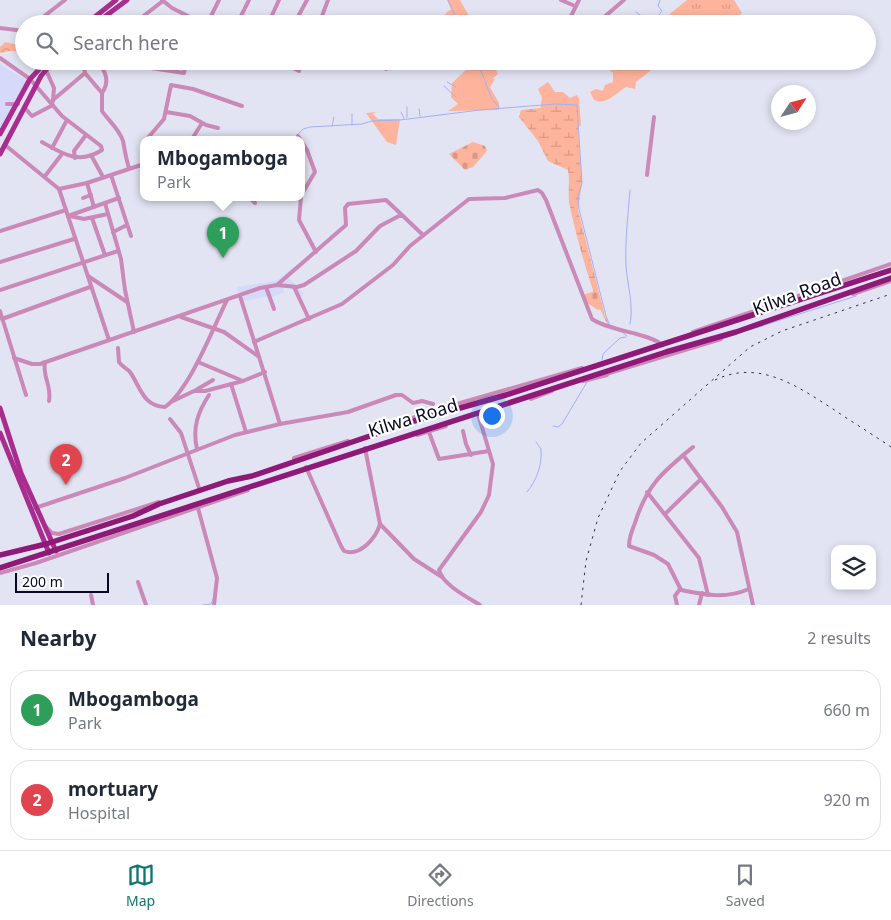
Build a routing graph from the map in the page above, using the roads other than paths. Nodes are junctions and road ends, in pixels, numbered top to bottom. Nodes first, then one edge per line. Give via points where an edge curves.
1 (64, 0) edge
2 (116, 0) edge
3 (127, 0) edge
4 (219, 0) edge
5 (249, 0) edge
6 (280, 0) edge
7 (307, 0) edge
8 (328, 0) edge
9 (561, 0) edge
10 (579, 0) edge
11 (624, 0) edge
12 (162, 1) edge
13 (575, 6) junction
14 (45, 15) edge
15 (97, 15) edge
16 (108, 15) edge
17 (144, 15) edge
18 (188, 15) edge
19 (210, 15) edge
20 (242, 15) edge
21 (272, 15) edge
22 (299, 15) edge
23 (322, 15) edge
24 (571, 15) edge
25 (606, 15) edge
26 (0, 28) edge
27 (15, 29) edge
28 (0, 58) edge
29 (15, 68) edge
30 (17, 70) edge
31 (38, 70) edge
32 (46, 70) joint
33 (85, 70) edge
34 (102, 70) edge
35 (164, 70) edge
36 (185, 70) edge
37 (84, 73) junction
38 (30, 79) junction
39 (36, 84) junction
40 (102, 93) junction
41 (53, 100) junction
42 (7, 104) dead end
43 (18, 104) junction
44 (52, 105) junction
45 (242, 106) dead end
46 (24, 107) junction
47 (56, 110) junction
48 (166, 112) junction
49 (654, 117) dead end
50 (67, 120) junction
51 (202, 123) junction
52 (218, 128) dead end
53 (0, 134) edge
54 (86, 135) junction
55 (150, 136) edge
56 (194, 136) edge
57 (42, 142) dead end
58 (5, 145) junction
59 (305, 146) edge
60 (52, 148) junction
61 (0, 154) edge
62 (62, 154) junction
63 (91, 155) junction
64 (76, 158) junction
65 (140, 165) edge
66 (129, 168) junction
67 (111, 175) junction
68 (646, 175) dead end
69 (45, 176) junction
70 (104, 177) junction
71 (87, 183) junction
72 (305, 188) edge
73 (59, 189) junction
74 (91, 195) junction
75 (83, 198) dead end
76 (119, 198) junction
77 (301, 201) edge
78 (105, 203) junction
79 (94, 207) junction
80 (66, 210) junction
81 (108, 214) junction
82 (402, 215) junction
83 (69, 216) junction
84 (92, 218) junction
85 (127, 225) junction
86 (0, 230) edge
87 (113, 232) junction
88 (423, 235) junction
89 (131, 236) dead end
90 (74, 239) junction
91 (118, 251) junction
92 (316, 252) junction
93 (105, 255) junction
94 (0, 262) edge
95 (83, 264) junction
96 (891, 264) edge
97 (891, 270) edge
98 (86, 274) junction
99 (891, 280) edge
100 (277, 286) junction
101 (90, 287) junction
102 (266, 287) junction
103 (294, 287) junction
104 (0, 290) edge
105 (240, 296) junction
106 (227, 300) junction
107 (127, 302) junction
108 (274, 309) dead end
109 (0, 311) edge
110 (181, 317) junction
111 (2, 319) junction
112 (309, 319) junction
113 (214, 328) junction
114 (134, 332) junction
115 (110, 340) junction
116 (254, 342) junction
117 (661, 344) junction
118 (118, 348) dead end
119 (259, 356) junction
120 (14, 358) junction
121 (45, 362) junction
122 (198, 362) junction
123 (265, 372) junction
124 (213, 380) dead end
125 (243, 381) junction
126 (231, 384) junction
127 (194, 391) junction
128 (26, 395) dead end
129 (209, 395) dead end
130 (49, 402) dead end
131 (171, 402) junction
132 (433, 404) dead end
133 (0, 408) edge
134 (478, 415) junction
135 (170, 419) dead end
136 (280, 424) junction
137 (463, 430) dead end
138 (429, 431) junction
139 (246, 432) junction
140 (0, 434) edge
141 (693, 447) dead end
142 (197, 449) junction
143 (366, 449) junction
144 (488, 451) junction
145 (187, 452) junction
146 (471, 455) junction
147 (683, 455) junction
148 (307, 469) junction
149 (701, 479) junction
150 (200, 491) junction
151 (648, 492) junction
152 (198, 507) junction
153 (35, 508) junction
154 (665, 514) junction
155 (42, 522) junction
156 (380, 524) junction
157 (45, 534) junction
158 (59, 540) junction
159 (49, 543) junction
160 (40, 546) junction
161 (53, 552) junction
162 (0, 556) edge
163 (0, 568) edge
164 (0, 573) edge
165 (446, 579) junction
166 (138, 582) dead end
167 (680, 589) junction
168 (749, 589) junction
169 (702, 593) junction
170 (91, 595) dead end
171 (708, 596) junction
172 (93, 605) edge
173 (146, 605) edge
174 (214, 605) edge
175 (480, 605) edge
176 (677, 605) edge
177 (699, 605) edge
178 (753, 605) edge

1 - 14 street
2 - 15 main road
3 - 16 main road
4 - 19 street
5 - 20 street
6 - 21 street
7 - 22 street
8 - 23 street
9 - 13 street
10 - 13 street
11 - 25 street
12 - 17 street
12 - 18 street
13 - 24 street
26 - 27 street
28 - 29 street
30 - 38 street
31 - 38 main road
32 - 39 main road
32 - 41 street via 54,88
33 - 37 street
34 - 40 street via 107,82
35 - 36 street via 184,73
37 - 40 street
37 - 41 street
38 - 39 street
38 - 43 main road
39 - 44 street
39 - 46 main road
40 - 66 street via 102,111 122,139
41 - 47 street
42 - 43 street
43 - 53 main road
44 - 46 street via 32,116
44 - 47 street
45 - 48 street via 171,85
46 - 58 main road
47 - 50 street
48 - 51 street via 190,116
48 - 55 street
49 - 68 street
50 - 54 street
50 - 60 street
51 - 52 street
51 - 56 street
54 - 63 street via 102,148
54 - 64 street via 74,151
57 - 60 street
58 - 61 main road
58 - 69 street
59 - 72 street via 315,172
60 - 62 street
62 - 64 street
62 - 69 street
63 - 64 street
63 - 70 street
65 - 66 street
66 - 67 street
67 - 70 street
67 - 76 street
69 - 73 street
70 - 71 street
71 - 73 street
71 - 74 street
73 - 80 street
74 - 75 street
74 - 79 street
76 - 78 street
76 - 85 street
77 - 92 street via 299,220
78 - 79 street
78 - 81 street
79 - 83 street
80 - 83 street
80 - 86 street
81 - 84 street
81 - 87 street
82 - 88 street
82 - 92 street via 386,200 348,204 345,208 346,226
82 - 103 street via 380,226 356,251 324,273
83 - 84 street
83 - 90 street
84 - 93 street
85 - 87 street
85 - 89 street
87 - 91 street
88 - 112 street via 393,265 342,304
88 - 117 street via 469,199 505,198 539,190 546,200 592,319
90 - 94 street
90 - 95 street
91 - 93 street
91 - 107 street
92 - 100 street
93 - 95 street
95 - 98 street
95 - 104 street
96 - 117 street
97 - 117 highway, Kilwa Road
98 - 101 street
98 - 107 street
99 - 134 highway, Kilwa Road via 507,402
100 - 102 street
100 - 103 street
101 - 111 street
101 - 115 street
102 - 105 street
102 - 108 street
103 - 112 street
105 - 106 street
105 - 116 street
106 - 110 street
106 - 113 street
107 - 114 street
109 - 111 street
110 - 113 street
110 - 114 street
111 - 120 street
112 - 116 street
113 - 119 street
113 - 122 street
114 - 115 street
115 - 121 street
116 - 119 street
117 - 150 highway, Kilwa Road
118 - 131 street via 119,362 129,370 145,398 162,407
119 - 123 street
120 - 121 street via 32,364
120 - 128 street
121 - 130 street
122 - 125 street
122 - 131 street
123 - 125 street
123 - 136 street
124 - 127 street
125 - 126 street
126 - 127 street
126 - 139 street
127 - 131 street
129 - 142 street via 197,415
132 - 136 street via 413,403 402,395 396,395 348,412
133 - 153 main road
134 - 138 highway, Kilwa Road
134 - 144 street
135 - 145 street via 181,433
136 - 139 street
137 - 146 street
138 - 143 highway, Kilwa Road
138 - 146 street via 438,459
139 - 142 street
140 - 157 main road via 16,477
141 - 147 street
142 - 145 street
143 - 148 highway, Kilwa Road
143 - 156 street
144 - 146 street
144 - 165 street via 493,464 489,495 481,512 440,565 440,574
145 - 150 street
145 - 153 street via 124,478
147 - 149 street
147 - 151 street via 659,476
148 - 152 highway, Kilwa Road
148 - 156 street via 344,551 352,553 366,546
149 - 154 street
149 - 168 street via 737,532
150 - 155 street via 59,534 52,533
150 - 158 highway, Kilwa Road
151 - 154 street
151 - 167 street via 629,546 668,564
152 - 161 highway, Kilwa Road
152 - 164 street
152 - 174 street via 217,578
153 - 155 main road
154 - 171 street via 699,558
155 - 157 main road
156 - 165 street via 414,559
157 - 158 main road
157 - 159 main road
157 - 160 main road
158 - 159 highway, Kilwa Road
159 - 160 highway, Kilwa Road
159 - 161 main road
160 - 162 highway, Kilwa Road
161 - 163 highway, Kilwa Road
165 - 175 street
166 - 173 street
167 - 169 street
167 - 176 street via 675,596
168 - 171 street via 731,596
168 - 178 street
169 - 171 street
169 - 177 street
170 - 172 street

